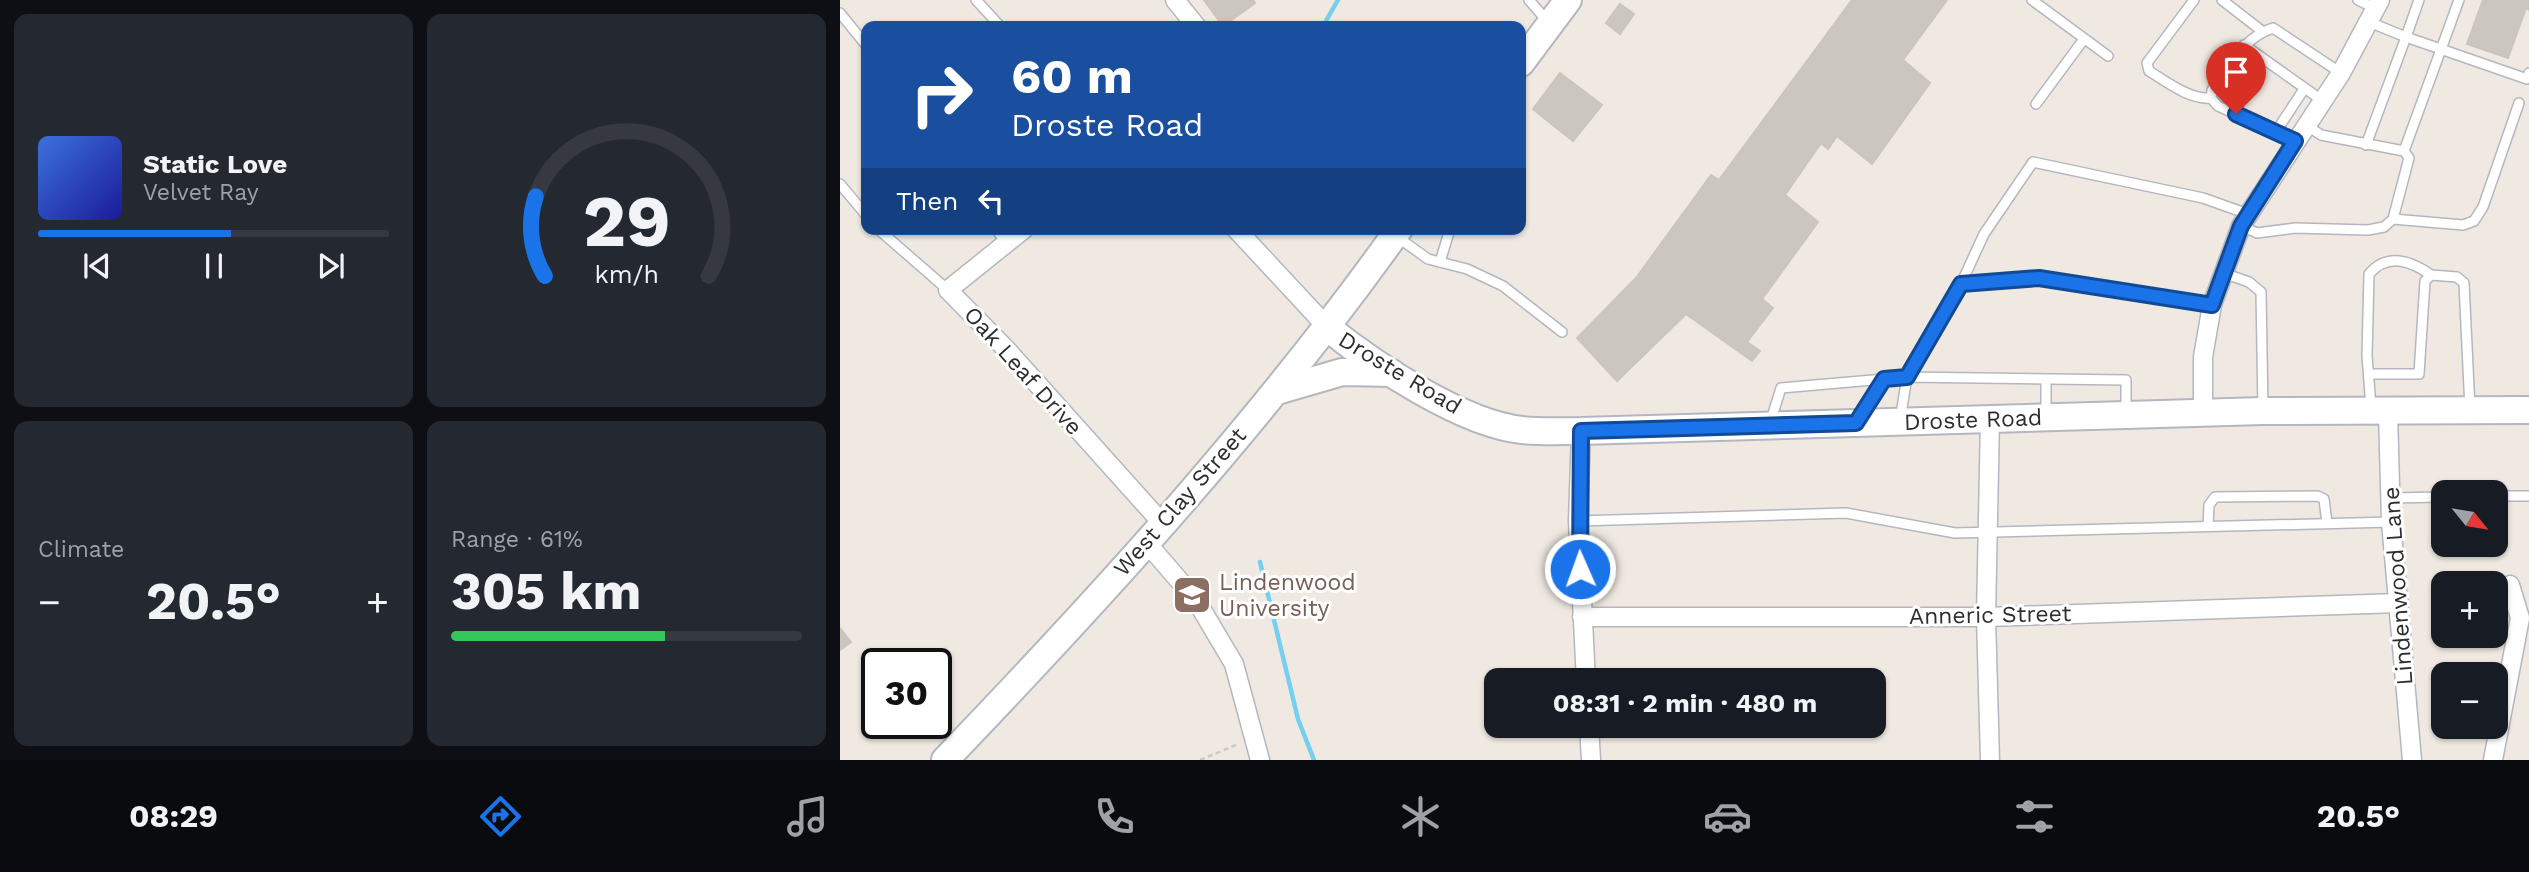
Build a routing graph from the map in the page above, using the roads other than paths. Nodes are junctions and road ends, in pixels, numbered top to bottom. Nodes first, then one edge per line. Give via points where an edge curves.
1 (976, 0) edge
2 (1175, 0) edge
3 (1529, 0) edge
4 (1568, 0) edge
5 (2032, 0) edge
6 (2194, 0) edge
7 (2222, 0) edge
8 (2358, 0) edge
9 (2419, 0) edge
10 (2459, 0) edge
11 (2375, 10) edge
12 (840, 13) edge
13 (995, 21) edge
14 (1192, 21) edge
15 (1550, 24) junction
16 (2262, 32) junction
17 (2406, 37) junction
18 (2084, 38) junction
19 (861, 39) edge
20 (2244, 45) junction
21 (2441, 50) junction
22 (1526, 56) edge
23 (2108, 56) dead end
24 (2341, 73) junction
25 (2529, 73) edge
26 (2304, 89) junction
27 (2211, 98) junction
28 (2323, 100) junction
29 (2519, 103) dead end
30 (2036, 104) dead end
31 (2306, 125) junction
32 (2277, 130) junction
33 (2295, 141) junction
34 (2366, 145) junction
35 (2404, 151) junction
36 (840, 184) edge
37 (861, 209) edge
38 (2393, 219) junction
39 (2244, 220) junction
40 (885, 235) edge
41 (1242, 235) edge
42 (1395, 235) edge
43 (1401, 235) edge
44 (1448, 235) edge
45 (1002, 236) edge
46 (1440, 262) junction
47 (2222, 273) junction
48 (2431, 275) junction
49 (1961, 284) junction
50 (948, 290) junction
51 (2212, 305) junction
52 (1328, 328) junction
53 (1562, 332) dead end
54 (1393, 373) junction
55 (2369, 374) junction
56 (1907, 377) junction
57 (1884, 379) junction
58 (2046, 381) junction
59 (1277, 391) junction
60 (2529, 410) edge
61 (2263, 411) junction
62 (2470, 411) junction
63 (2380, 412) junction
64 (2203, 413) junction
65 (2126, 415) junction
66 (2046, 418) junction
67 (1990, 419) junction
68 (1900, 422) junction
69 (1856, 423) junction
70 (1769, 425) junction
71 (1581, 431) junction
72 (2508, 496) edge
73 (2529, 496) edge
74 (2431, 497) edge
75 (2390, 498) junction
76 (1578, 522) junction
77 (2391, 522) junction
78 (2328, 523) junction
79 (2207, 526) junction
80 (1987, 532) junction
81 (1154, 533) junction
82 (2510, 585) dead end
83 (2399, 603) junction
84 (1582, 617) junction
85 (1986, 617) junction
86 (1585, 668) edge
87 (1590, 738) edge
88 (944, 760) edge
89 (1260, 760) edge
90 (1591, 760) edge
91 (1990, 760) edge
92 (2413, 760) edge
93 (2493, 760) edge

1 - 13 lane
2 - 14 street
3 - 15 lane
4 - 15 street
5 - 18 lane
6 - 27 lane via 2147,63 2149,71 2173,85 2197,97
7 - 16 lane
8 - 11 lane
9 - 17 lane
10 - 21 lane
11 - 17 lane
11 - 24 street
12 - 19 lane
15 - 22 street
16 - 20 lane
16 - 24 lane via 2273,28
17 - 21 lane
17 - 34 lane
18 - 23 lane
18 - 30 lane
20 - 26 lane
20 - 27 lane
21 - 25 lane via 2527,79
21 - 35 lane
24 - 28 street
26 - 28 lane
26 - 32 lane
27 - 32 lane via 2218,106
28 - 31 street
29 - 38 lane via 2483,207 2474,220 2463,225
31 - 33 street
31 - 34 lane via 2321,135
32 - 33 lane
33 - 39 street
34 - 35 lane
35 - 38 lane via 2409,158
36 - 37 lane
38 - 39 lane via 2384,227 2368,230 2295,228 2256,233
39 - 47 street
39 - 49 lane via 2203,198 2033,162 1984,234
40 - 50 lane
41 - 52 street, Droste Road
42 - 52 street, West Clay Street
43 - 46 lane
44 - 46 lane
45 - 50 street, Oak Leaf Drive
46 - 53 lane via 1503,286
47 - 51 street
47 - 61 lane via 2249,282 2260,292
48 - 55 lane via 2424,281 2419,374
48 - 55 lane via 2411,261 2383,262 2369,274
48 - 62 lane via 2457,277 2465,283
49 - 51 lane via 2039,278
49 - 56 lane
50 - 81 street, Oak Leaf Drive via 1023,367
51 - 64 street via 2203,357
52 - 54 street, Droste Road
52 - 59 street, West Clay Street
54 - 59 street via 1342,372
54 - 71 street, Droste Road via 1480,420 1520,430
55 - 63 lane
56 - 57 lane
56 - 58 lane
56 - 68 lane
57 - 69 lane
57 - 70 lane via 1781,388
58 - 65 lane via 2126,380
58 - 66 lane
59 - 81 street, West Clay Street
60 - 62 street, Droste Road
61 - 63 street, Droste Road
61 - 64 street, Droste Road
62 - 63 street, Droste Road
63 - 75 street, Lindenwood Lane
64 - 65 street, Droste Road
65 - 66 street, Droste Road
66 - 67 street, Droste Road
67 - 68 street, Droste Road
67 - 80 street
68 - 69 street, Droste Road
69 - 70 street, Droste Road
70 - 71 street, Droste Road
71 - 76 street
72 - 73 lane
74 - 75 lane
75 - 77 street, Lindenwood Lane
76 - 80 lane via 1846,513 1933,531
76 - 84 street
77 - 78 lane
77 - 83 street, Lindenwood Lane
78 - 79 lane
78 - 79 lane via 2324,499 2319,496 2215,497 2209,505
79 - 80 lane
80 - 85 street
81 - 88 street, West Clay Street
81 - 89 street, Oak Leaf Drive via 1234,664
82 - 93 street via 2520,618
83 - 85 street, Anneric Street
83 - 92 street, Lindenwood Lane
84 - 85 street, Anneric Street
84 - 86 street
85 - 91 street
87 - 90 street

